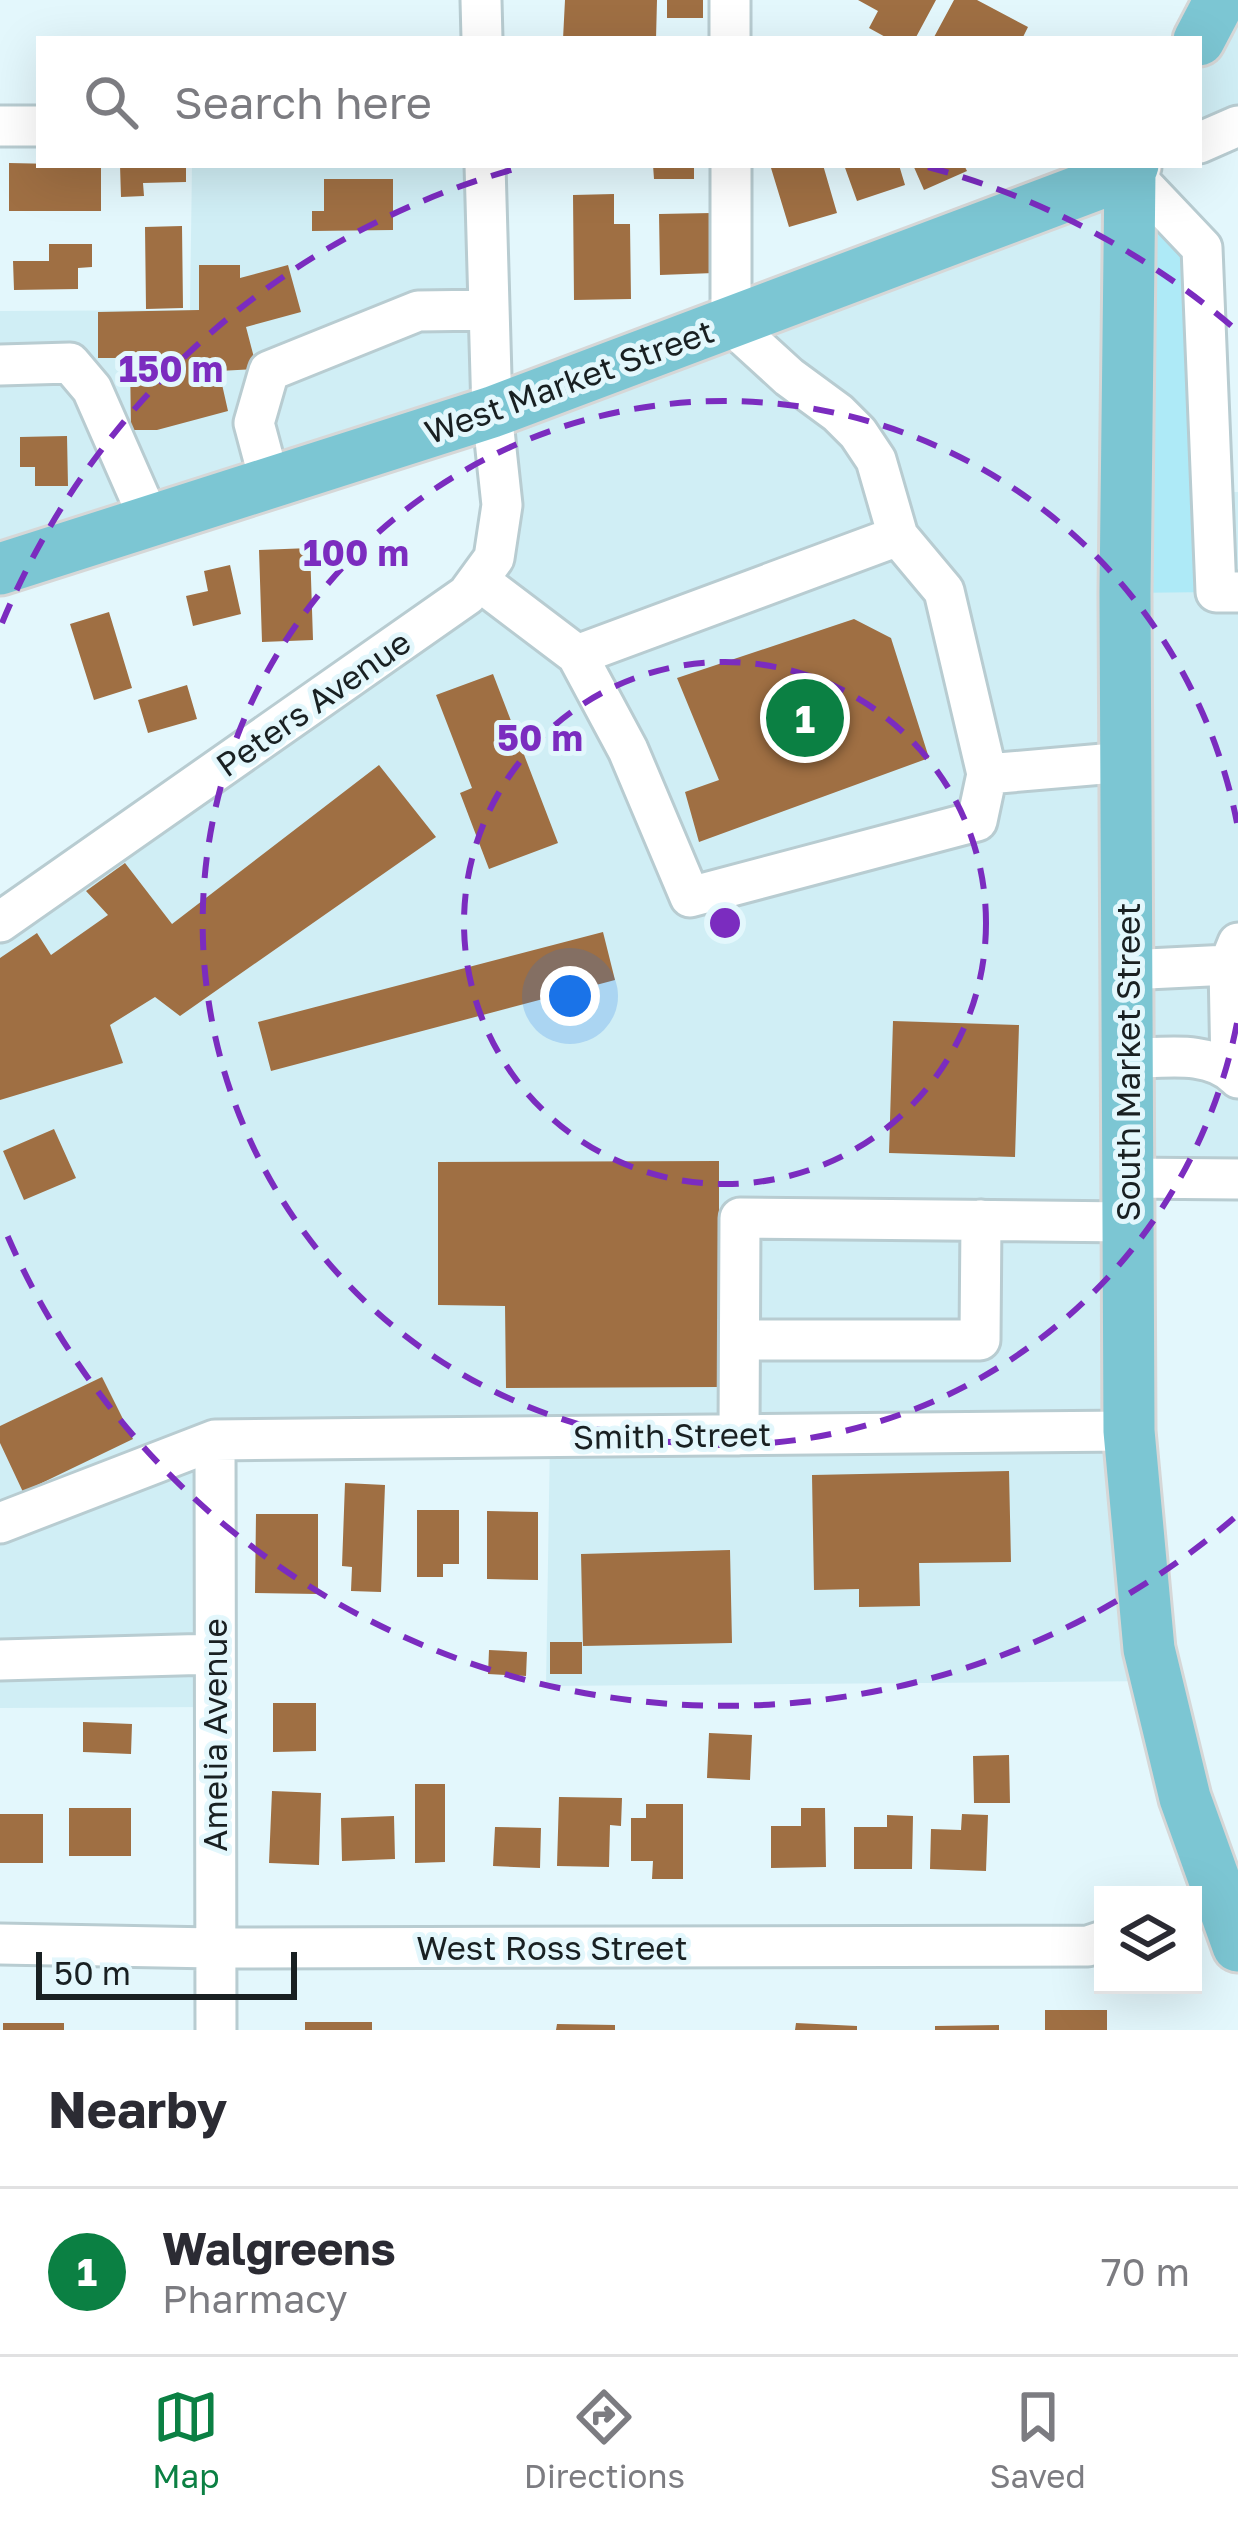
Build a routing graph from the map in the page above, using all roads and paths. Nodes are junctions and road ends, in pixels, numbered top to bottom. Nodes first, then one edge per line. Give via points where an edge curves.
1 (481, 0) edge
2 (730, 0) edge
3 (1220, 0) edge
4 (482, 36) edge
5 (730, 36) edge
6 (1201, 36) edge
7 (0, 126) edge
8 (36, 126) edge
9 (1238, 126) edge
10 (1202, 142) edge
11 (485, 168) edge
12 (730, 168) edge
13 (1133, 168) edge
14 (1136, 168) edge
15 (1137, 168) edge
16 (489, 310) junction
17 (730, 324) junction
18 (0, 364) edge
19 (1224, 399) edge
20 (492, 412) junction
21 (270, 483) junction
22 (150, 521) junction
23 (898, 536) junction
24 (0, 569) edge
25 (478, 580) junction
26 (1238, 592) edge
27 (577, 655) junction
28 (1126, 762) junction
29 (987, 775) junction
30 (0, 922) edge
31 (1234, 954) edge
32 (1127, 970) junction
33 (1127, 1058) junction
34 (1235, 1074) edge
35 (1238, 1179) edge
36 (1128, 1200) junction
37 (981, 1220) junction
38 (740, 1340) junction
39 (1129, 1431) junction
40 (739, 1435) junction
41 (215, 1439) junction
42 (0, 1523) edge
43 (215, 1654) junction
44 (0, 1660) edge
45 (1223, 1912) edge
46 (0, 1944) edge
47 (1094, 1944) edge
48 (214, 1948) junction
49 (216, 2030) edge

1 - 4 street
2 - 5 street
3 - 6 main road
7 - 8 street
9 - 10 street
11 - 16 street, Peters Avenue
12 - 17 street
13 - 17 main road, West Market Street
14 - 28 main road, South Market Street
15 - 19 street via 1202,248
16 - 20 street, Peters Avenue
16 - 21 street via 418,311 269,371 254,423
17 - 20 main road, West Market Street
17 - 23 street via 858,433 876,460
18 - 22 street via 70,363 92,389
19 - 26 street via 1216,592
20 - 21 main road, West Market Street
20 - 25 street, Peters Avenue via 502,505 494,558
21 - 22 main road, West Market Street
22 - 24 main road, West Market Street
23 - 27 street
23 - 29 street via 944,591
25 - 27 street
25 - 30 street, Peters Avenue
27 - 29 street via 628,750 690,897 977,821
28 - 29 street
28 - 32 main road, South Market Street
31 - 32 street
31 - 34 street
32 - 33 main road, South Market Street
33 - 34 street via 1199,1058
33 - 36 main road, South Market Street
35 - 36 street
36 - 37 street
36 - 39 main road, South Market Street
37 - 38 street via 980,1340
37 - 38 street via 740,1218
38 - 40 street
39 - 40 street, Smith Street
39 - 45 main road, South Market Street via 1149,1649
40 - 41 street, Smith Street
41 - 42 street
41 - 43 street, Amelia Avenue
43 - 44 street
43 - 48 street, Amelia Avenue
46 - 48 street, West Ross Street
47 - 48 street, West Ross Street
48 - 49 street, Amelia Avenue

